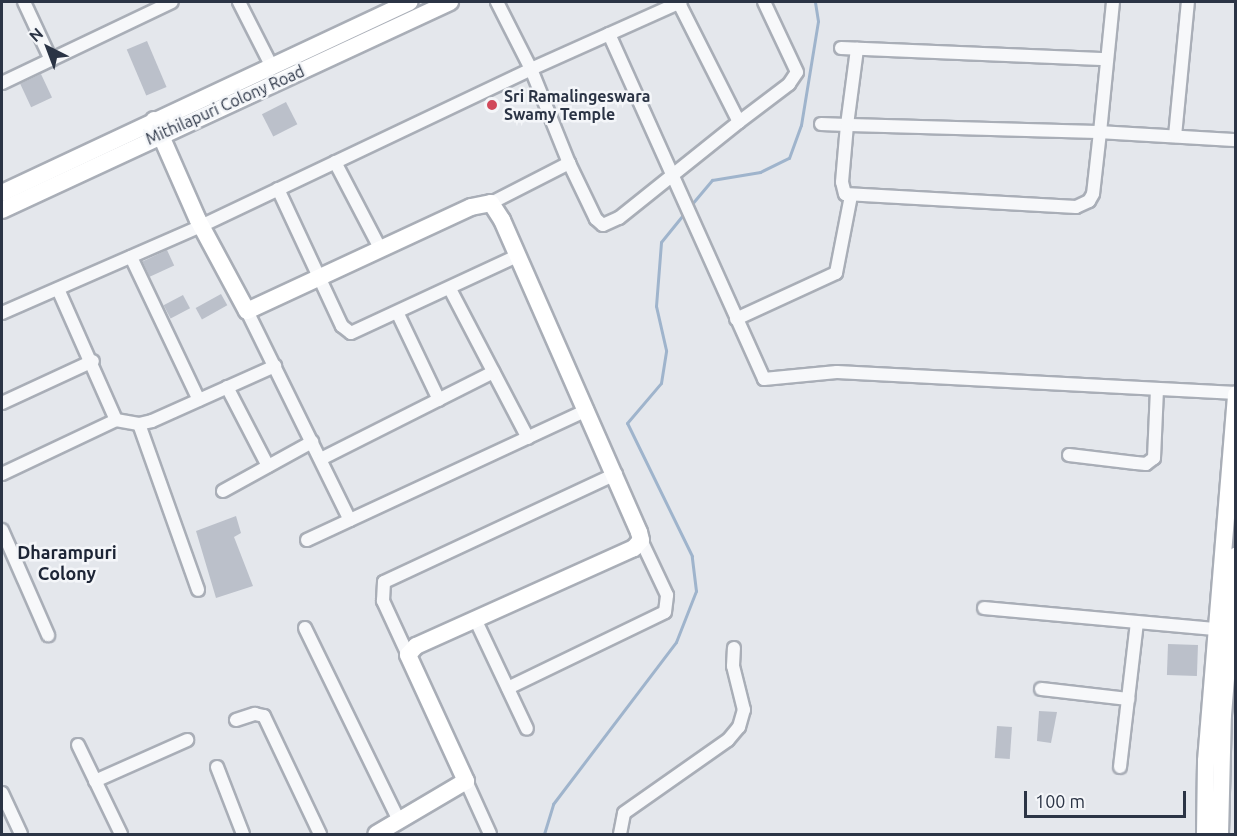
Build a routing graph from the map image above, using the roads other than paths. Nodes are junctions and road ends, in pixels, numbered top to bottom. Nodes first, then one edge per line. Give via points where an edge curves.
1 (24, 2) edge
2 (172, 2) edge
3 (238, 2) edge
4 (410, 2) edge
5 (450, 2) edge
6 (497, 2) edge
7 (680, 2) edge
8 (764, 2) edge
9 (1113, 2) edge
10 (1188, 2) edge
11 (158, 5) edge
12 (609, 34) junction
13 (325, 39) junction
14 (841, 48) dead end
15 (857, 48) junction
16 (333, 56) junction
17 (1107, 58) junction
18 (51, 60) junction
19 (271, 64) junction
20 (531, 69) junction
21 (2, 84) edge
22 (739, 122) junction
23 (821, 124) dead end
24 (848, 125) junction
25 (157, 127) junction
26 (1100, 132) junction
27 (1176, 136) junction
28 (1236, 140) edge
29 (335, 162) junction
30 (569, 163) junction
31 (672, 176) junction
32 (278, 189) junction
33 (2, 193) edge
34 (850, 196) junction
35 (491, 203) junction
36 (2, 210) edge
37 (201, 226) junction
38 (381, 250) junction
39 (517, 256) junction
40 (130, 257) junction
41 (320, 279) junction
42 (58, 289) junction
43 (450, 289) junction
44 (248, 311) junction
45 (2, 313) edge
46 (398, 314) junction
47 (736, 319) junction
48 (93, 361) junction
49 (275, 366) junction
50 (494, 372) junction
51 (227, 387) junction
52 (1157, 389) junction
53 (1236, 394) edge
54 (199, 400) junction
55 (439, 400) junction
56 (2, 403) edge
57 (587, 410) junction
58 (116, 420) junction
59 (139, 424) junction
60 (528, 438) junction
61 (312, 442) junction
62 (1069, 455) dead end
63 (321, 459) junction
64 (268, 466) junction
65 (2, 474) edge
66 (616, 474) junction
67 (223, 491) dead end
68 (350, 520) junction
69 (2, 530) edge
70 (307, 540) dead end
71 (641, 540) junction
72 (1236, 556) edge
73 (198, 590) dead end
74 (984, 608) dead end
75 (476, 621) junction
76 (1137, 623) junction
77 (304, 628) dead end
78 (1223, 630) junction
79 (48, 635) dead end
80 (734, 648) dead end
81 (408, 655) junction
82 (508, 688) junction
83 (1041, 689) dead end
84 (1128, 699) junction
85 (236, 720) dead end
86 (527, 729) dead end
87 (187, 740) dead end
88 (78, 745) dead end
89 (217, 767) dead end
90 (1120, 767) dead end
91 (95, 781) junction
92 (465, 781) junction
93 (2, 793) edge
94 (399, 821) junction
95 (21, 834) edge
96 (121, 834) edge
97 (243, 834) edge
98 (320, 834) edge
99 (376, 834) edge
100 (490, 834) edge
101 (620, 834) edge
102 (1205, 834) edge
103 (1220, 834) edge

1 - 18 street
2 - 11 street
3 - 19 street
4 - 13 street, Mithilapuri Colony Road
5 - 16 street, Mithilapuri Colony Road
6 - 20 street
7 - 12 street
7 - 22 street
8 - 22 street via 797,72 789,84
9 - 17 street
10 - 27 street
11 - 18 street
12 - 20 street
12 - 31 street
13 - 16 street
13 - 19 street, Mithilapuri Colony Road
14 - 15 street
15 - 17 street
15 - 24 street
16 - 25 street, Mithilapuri Colony Road
17 - 26 street
18 - 21 street
19 - 25 street, Mithilapuri Colony Road
20 - 29 street
20 - 30 street
22 - 31 street
23 - 24 street
24 - 26 street
24 - 34 street via 842,189
25 - 33 street, Mithilapuri Colony Road
25 - 36 street, Mithilapuri Colony Road
25 - 37 street
26 - 27 street
26 - 34 street via 1093,194 1089,201 1076,207
27 - 28 street
29 - 32 street
29 - 38 street
30 - 31 street via 596,219 603,225 619,218
30 - 35 street
31 - 47 street
32 - 37 street
32 - 41 street
34 - 47 street via 839,267 827,279
35 - 38 street via 471,207
35 - 39 street
37 - 40 street
37 - 44 street
38 - 41 street
39 - 43 street
39 - 57 street
40 - 42 street
40 - 54 street
41 - 44 street
41 - 46 street via 346,331 358,333
42 - 45 street
42 - 48 street
43 - 46 street
43 - 50 street
44 - 49 street
46 - 55 street
47 - 52 street via 764,379 837,372
48 - 56 street
48 - 58 street
49 - 51 street
49 - 61 street
50 - 55 street
50 - 60 street
51 - 54 street
51 - 64 street
52 - 53 street
52 - 62 street via 1154,458 1146,464
53 - 78 street
54 - 59 street
55 - 63 street
57 - 60 street
57 - 66 street
58 - 59 street
58 - 65 street
59 - 73 street
60 - 68 street
61 - 63 street
61 - 64 street
63 - 68 street
64 - 67 street
66 - 71 street
66 - 81 street via 384,582 383,601
68 - 70 street
69 - 79 street
71 - 75 street via 634,548
71 - 82 street via 667,595 666,612
72 - 78 street
74 - 76 street
75 - 81 street via 416,646
75 - 82 street
76 - 78 street
76 - 84 street
77 - 94 street
78 - 102 street via 1206,761
78 - 103 street
80 - 101 street via 733,666 744,710 739,727 728,740 624,813
81 - 92 street
82 - 86 street
83 - 84 street
84 - 90 street
85 - 98 street via 255,714 264,716
87 - 91 street
88 - 91 street
89 - 97 street
91 - 96 street
92 - 94 street
92 - 100 street
93 - 95 street
94 - 99 street

